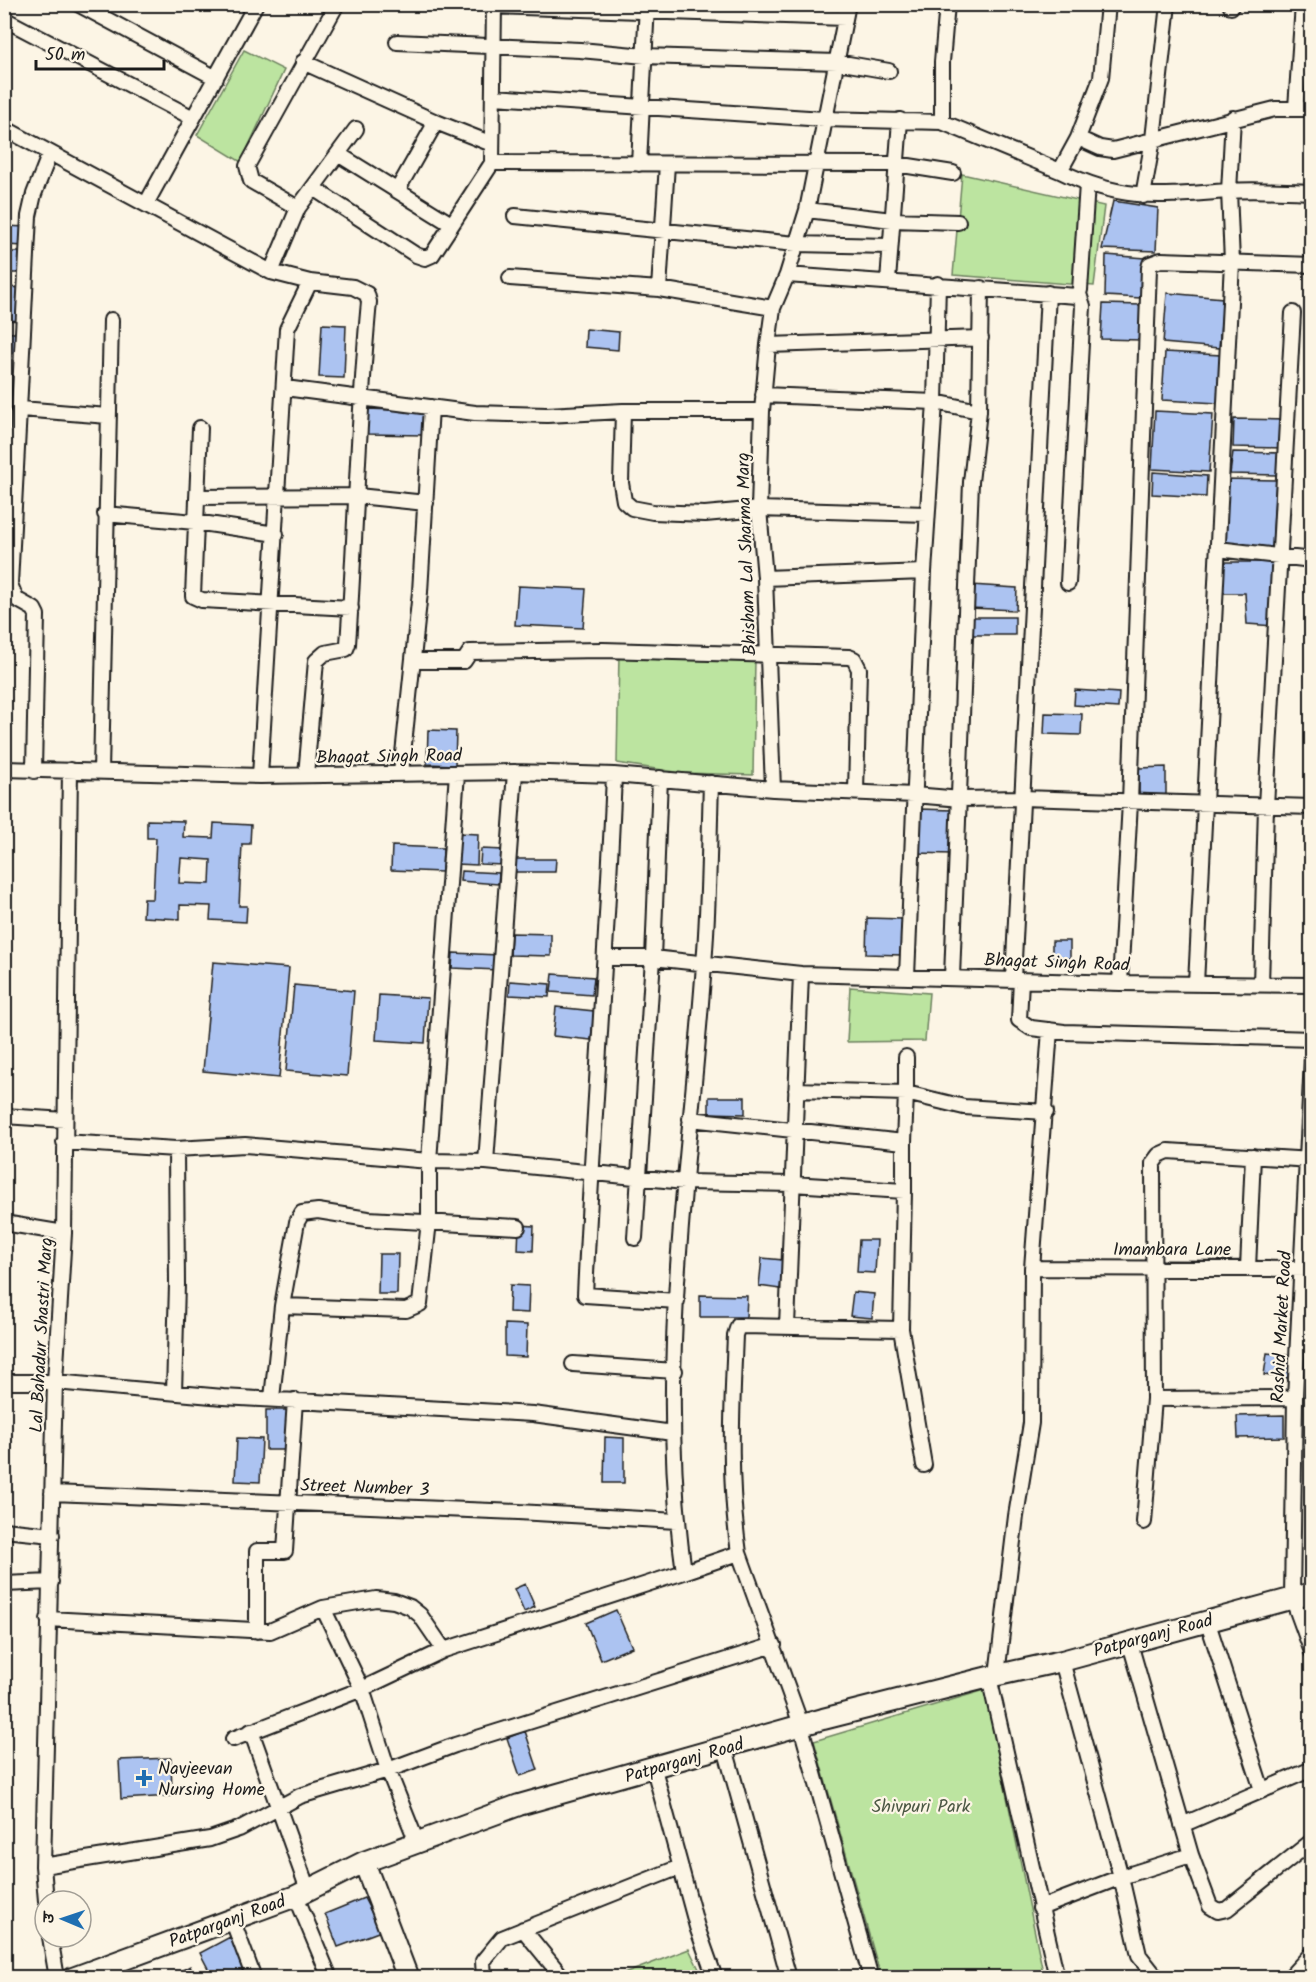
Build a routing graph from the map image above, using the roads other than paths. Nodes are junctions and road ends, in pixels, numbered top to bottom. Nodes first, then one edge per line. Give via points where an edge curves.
1 (78, 4) edge
2 (256, 4) edge
3 (337, 4) edge
4 (947, 4) edge
5 (1108, 4) edge
6 (1168, 4) edge
7 (1303, 4) edge
8 (494, 5) edge
9 (647, 9) edge
10 (846, 11) edge
11 (4, 19) edge
12 (397, 42) dead end
13 (494, 46) junction
14 (645, 56) junction
15 (303, 62) junction
16 (837, 62) junction
17 (889, 71) dead end
18 (216, 78) junction
19 (493, 97) junction
20 (1296, 108) junction
21 (642, 109) junction
22 (1311, 109) edge
23 (193, 118) junction
24 (1233, 118) junction
25 (824, 119) junction
26 (900, 120) junction
27 (436, 122) junction
28 (942, 122) junction
29 (4, 128) edge
30 (356, 129) dead end
31 (1078, 138) junction
32 (1153, 139) junction
33 (492, 144) junction
34 (50, 153) junction
35 (338, 154) junction
36 (492, 163) junction
37 (817, 163) junction
38 (639, 164) junction
39 (667, 164) junction
40 (896, 164) junction
41 (1060, 171) junction
42 (953, 173) dead end
43 (1087, 184) junction
44 (313, 188) junction
45 (398, 189) junction
46 (1230, 191) junction
47 (1311, 192) edge
48 (1143, 196) junction
49 (146, 204) junction
50 (298, 208) junction
51 (807, 210) junction
52 (515, 216) dead end
53 (892, 220) junction
54 (958, 222) dead end
55 (451, 225) junction
56 (661, 230) junction
57 (796, 244) junction
58 (890, 246) junction
59 (1232, 262) junction
60 (1311, 265) edge
61 (271, 272) junction
62 (787, 275) junction
63 (510, 278) dead end
64 (888, 281) junction
65 (310, 282) junction
66 (938, 284) junction
67 (981, 288) junction
68 (659, 289) junction
69 (1048, 293) junction
70 (1079, 294) junction
71 (773, 308) junction
72 (1293, 314) dead end
73 (111, 320) dead end
74 (981, 338) junction
75 (935, 340) junction
76 (768, 345) junction
77 (285, 388) junction
78 (763, 395) junction
79 (360, 398) junction
80 (935, 402) junction
81 (431, 407) junction
82 (21, 409) junction
83 (623, 411) junction
84 (762, 411) junction
85 (979, 411) junction
86 (108, 416) junction
87 (200, 428) dead end
88 (278, 495) junction
89 (358, 496) junction
90 (197, 497) junction
91 (426, 503) junction
92 (759, 509) junction
93 (105, 514) junction
94 (927, 514) junction
95 (195, 522) junction
96 (276, 534) junction
97 (1218, 549) junction
98 (1281, 558) junction
99 (1311, 560) edge
100 (924, 572) junction
101 (765, 578) junction
102 (1068, 583) dead end
103 (271, 603) junction
104 (351, 608) junction
105 (767, 654) junction
106 (413, 661) junction
107 (4, 769) edge
108 (70, 770) junction
109 (34, 771) junction
110 (101, 772) junction
111 (514, 772) junction
112 (401, 773) junction
113 (457, 773) junction
114 (306, 775) junction
115 (614, 775) junction
116 (260, 776) junction
117 (660, 778) junction
118 (711, 783) junction
119 (773, 789) junction
120 (856, 792) junction
121 (914, 795) junction
122 (1022, 798) junction
123 (961, 800) junction
124 (1130, 802) junction
125 (1205, 804) junction
126 (1266, 806) junction
127 (1311, 807) edge
128 (606, 958) junction
129 (653, 958) junction
130 (705, 963) junction
131 (801, 974) junction
132 (907, 976) junction
133 (952, 977) junction
134 (1017, 979) junction
135 (1120, 983) junction
136 (1196, 984) junction
137 (1261, 984) junction
138 (1311, 985) edge
139 (1050, 1030) junction
140 (1311, 1039) edge
141 (906, 1057) dead end
142 (1311, 1059) edge
143 (796, 1090) junction
144 (906, 1094) junction
145 (1046, 1112) junction
146 (4, 1116) edge
147 (690, 1119) junction
148 (65, 1120) junction
149 (795, 1130) junction
150 (64, 1142) junction
151 (904, 1143) junction
152 (176, 1149) junction
153 (1253, 1156) junction
154 (1309, 1159) edge
155 (429, 1161) junction
156 (486, 1162) junction
157 (590, 1173) junction
158 (639, 1178) junction
159 (684, 1182) junction
160 (792, 1184) junction
161 (904, 1191) junction
162 (429, 1221) junction
163 (4, 1222) edge
164 (518, 1227) dead end
165 (64, 1233) junction
166 (635, 1238) dead end
167 (1153, 1266) junction
168 (1032, 1268) junction
169 (1248, 1268) junction
170 (1306, 1269) edge
171 (677, 1300) junction
172 (282, 1306) junction
173 (787, 1326) junction
174 (901, 1329) junction
175 (573, 1364) dead end
176 (675, 1371) junction
177 (4, 1382) edge
178 (55, 1382) junction
179 (174, 1393) junction
180 (272, 1398) junction
181 (1295, 1398) junction
182 (1154, 1399) junction
183 (295, 1400) junction
184 (673, 1433) junction
185 (924, 1465) dead end
186 (52, 1493) junction
187 (286, 1502) junction
188 (677, 1521) junction
189 (1144, 1522) dead end
190 (4, 1530) edge
191 (52, 1535) junction
192 (739, 1552) junction
193 (684, 1572) junction
194 (51, 1582) junction
195 (4, 1584) edge
196 (1311, 1593) edge
197 (1292, 1597) junction
198 (323, 1608) junction
199 (48, 1619) junction
200 (1207, 1620) junction
201 (257, 1631) junction
202 (1129, 1640) junction
203 (774, 1645) junction
204 (444, 1650) junction
205 (1311, 1653) edge
206 (1062, 1661) junction
207 (993, 1676) junction
208 (362, 1689) junction
209 (800, 1727) junction
210 (251, 1731) junction
211 (233, 1738) dead end
212 (725, 1748) junction
213 (654, 1769) junction
214 (1311, 1769) edge
215 (388, 1770) junction
216 (1262, 1790) junction
217 (278, 1807) junction
218 (1182, 1825) junction
219 (416, 1840) junction
220 (1311, 1841) edge
221 (1191, 1856) junction
222 (364, 1862) junction
223 (43, 1866) junction
224 (680, 1867) junction
225 (1121, 1877) junction
226 (45, 1889) edge
227 (302, 1893) junction
228 (1040, 1908) junction
229 (232, 1919) junction
230 (523, 1929) junction
231 (52, 1949) edge
232 (1311, 1953) edge
233 (57, 1977) edge
234 (73, 1977) edge
235 (254, 1977) edge
236 (330, 1977) edge
237 (408, 1977) edge
238 (484, 1977) edge
239 (563, 1977) edge
240 (715, 1977) edge
241 (789, 1977) edge
242 (871, 1977) edge
243 (1057, 1977) edge
244 (1157, 1977) edge
245 (1289, 1977) edge

1 - 18 street
2 - 18 street
3 - 15 street
4 - 28 street
5 - 31 street via 1101,78
6 - 32 street
7 - 20 street
8 - 9 street
8 - 13 street
9 - 10 street
9 - 14 street
10 - 16 street, Bhisham Lal Sharma Marg
11 - 23 street
12 - 13 street
13 - 14 street
13 - 19 street
14 - 16 street
14 - 21 street
15 - 27 street
15 - 50 street via 246,172 251,181
16 - 17 street
16 - 25 street, Bhisham Lal Sharma Marg
18 - 23 street
19 - 21 street
19 - 33 street
20 - 22 street
20 - 24 street
21 - 25 street
21 - 38 street
23 - 49 street
24 - 32 street
24 - 46 street
25 - 26 street
25 - 37 street, Bhisham Lal Sharma Marg
26 - 28 street
26 - 40 street
27 - 33 street
27 - 45 street
28 - 41 street
29 - 34 street
30 - 35 street
31 - 32 street via 1107,150
31 - 41 street
32 - 48 street
33 - 36 street
34 - 49 street
34 - 82 street via 29,216
35 - 44 street
35 - 45 street
36 - 38 street
36 - 55 street
37 - 39 street
37 - 40 street
37 - 51 street, Bhisham Lal Sharma Marg
38 - 39 street
39 - 56 street
40 - 42 street
40 - 53 street
41 - 43 street
43 - 48 street
43 - 70 street
44 - 50 street
44 - 55 street via 425,258 439,248
45 - 55 street
46 - 47 street
46 - 48 street
46 - 59 street
49 - 61 street
50 - 61 street
51 - 53 street
51 - 57 street, Bhisham Lal Sharma Marg
52 - 56 street
53 - 54 street
53 - 58 street
56 - 57 street
56 - 68 street
57 - 58 street
57 - 62 street, Bhisham Lal Sharma Marg
58 - 64 street
59 - 60 street
59 - 97 street
59 - 124 street via 1161,260 1149,268
61 - 65 street
62 - 64 street
62 - 71 street, Bhisham Lal Sharma Marg
63 - 68 street
64 - 66 street
65 - 77 street via 287,329
65 - 79 street via 353,287 367,294
66 - 67 street
66 - 75 street
67 - 69 street
67 - 74 street
68 - 71 street
69 - 70 street
69 - 122 street
70 - 102 street via 1083,306
71 - 76 street, Bhisham Lal Sharma Marg
72 - 98 street
73 - 86 street
74 - 75 street
74 - 85 street
75 - 76 street
75 - 80 street
76 - 78 street, Bhisham Lal Sharma Marg
77 - 79 street
77 - 88 street
78 - 80 street
78 - 84 street, Bhisham Lal Sharma Marg
79 - 81 street
79 - 89 street
80 - 85 street
80 - 94 street
81 - 83 street via 547,415
81 - 91 street
82 - 86 street
82 - 109 street via 10,584 11,593 34,609 38,621
83 - 84 street
83 - 92 street via 621,483 624,501 632,507 705,514
84 - 92 street, Bhisham Lal Sharma Marg
85 - 123 street via 971,482
86 - 93 street
87 - 90 street
88 - 89 street
88 - 90 street
88 - 96 street
89 - 91 street
89 - 104 street
90 - 95 street
91 - 106 street
92 - 94 street
92 - 101 street, Bhisham Lal Sharma Marg
93 - 95 street
93 - 110 street
94 - 100 street
95 - 96 street
95 - 103 street via 193,596 201,600
96 - 103 street
97 - 98 street
97 - 125 street
98 - 99 street
98 - 126 street
100 - 101 street
100 - 121 street
101 - 105 street, Bhisham Lal Sharma Marg
103 - 104 street
103 - 116 street
104 - 114 street via 346,649 325,653 316,661
105 - 106 street via 470,652 464,661
105 - 119 street, Bhisham Lal Sharma Marg
105 - 120 street via 849,657 858,663
106 - 112 street
107 - 109 street, Bhagat Singh Road
108 - 109 street, Bhagat Singh Road
108 - 110 street, Bhagat Singh Road
108 - 148 street, Lal Bahadur Shastri Marg
110 - 116 street, Bhagat Singh Road
111 - 113 street, Bhagat Singh Road
111 - 115 street, Bhagat Singh Road
111 - 156 street
112 - 113 street, Bhagat Singh Road
112 - 114 street, Bhagat Singh Road
113 - 155 street
114 - 116 street, Bhagat Singh Road
115 - 117 street, Bhagat Singh Road
115 - 128 street
117 - 118 street, Bhagat Singh Road
117 - 129 street
118 - 119 street, Bhagat Singh Road
118 - 130 street
119 - 120 street, Bhagat Singh Road
120 - 121 street, Bhagat Singh Road
121 - 123 street, Bhagat Singh Road
121 - 132 street
122 - 123 street, Bhagat Singh Road
122 - 124 street, Bhagat Singh Road
122 - 134 street
123 - 133 street
124 - 125 street, Bhagat Singh Road
124 - 135 street
125 - 126 street, Bhagat Singh Road
125 - 136 street
126 - 127 street, Bhagat Singh Road
126 - 137 street
128 - 129 street, Bhagat Singh Road
128 - 157 street
129 - 130 street, Bhagat Singh Road
129 - 158 street
130 - 131 street, Bhagat Singh Road
130 - 147 street
131 - 132 street, Bhagat Singh Road
131 - 143 street
132 - 133 street, Bhagat Singh Road
133 - 134 street, Bhagat Singh Road
134 - 135 street, Bhagat Singh Road
134 - 139 street via 1018,1020 1031,1028
135 - 136 street, Bhagat Singh Road
136 - 137 street, Bhagat Singh Road
137 - 138 street, Bhagat Singh Road
139 - 140 street
139 - 145 street
141 - 144 street
142 - 154 street, Rashid Market Road
143 - 144 street
143 - 149 street
144 - 145 street via 964,1107
144 - 151 street
145 - 168 street
146 - 148 street
147 - 149 street
147 - 159 street
148 - 150 street, Lal Bahadur Shastri Marg
149 - 151 street
149 - 160 street
150 - 152 street
150 - 165 street, Lal Bahadur Shastri Marg
151 - 161 street
152 - 155 street via 246,1145
152 - 179 street
153 - 154 street
153 - 167 street via 1168,1151 1156,1158
153 - 169 street
154 - 170 street, Rashid Market Road
155 - 156 street
155 - 162 street
156 - 157 street
157 - 158 street
157 - 171 street via 585,1295
158 - 159 street
158 - 166 street
159 - 160 street
159 - 171 street
160 - 161 street
160 - 173 street
161 - 174 street
162 - 164 street
162 - 172 street via 368,1219 318,1211 302,1214 297,1222
162 - 172 street via 423,1294 414,1308
163 - 165 street
165 - 178 street, Lal Bahadur Shastri Marg
167 - 168 street, Imambara Lane
167 - 169 street, Imambara Lane
167 - 182 street
168 - 207 street via 1031,1423
169 - 170 street, Imambara Lane
170 - 181 street, Rashid Market Road
171 - 176 street
172 - 180 street
173 - 174 street
173 - 192 street via 742,1324 736,1330 730,1467
174 - 185 street
175 - 176 street
176 - 184 street
177 - 178 street
178 - 179 street
178 - 186 street, Lal Bahadur Shastri Marg
179 - 180 street
180 - 183 street
181 - 182 street
181 - 197 street, Rashid Market Road
182 - 189 street
183 - 184 street via 533,1414
183 - 187 street
184 - 188 street
186 - 187 street, Street Number 3
186 - 191 street, Lal Bahadur Shastri Marg
187 - 188 street, Street Number 3
187 - 201 street via 285,1551 257,1551
188 - 193 street
190 - 191 street
191 - 194 street, Lal Bahadur Shastri Marg
192 - 193 street
192 - 203 street
193 - 204 street
194 - 195 street
194 - 199 street, Lal Bahadur Shastri Marg
196 - 197 street, Patparganj Road
197 - 200 street, Patparganj Road
197 - 205 street, Rashid Market Road
198 - 201 street via 281,1629
198 - 204 street via 376,1599 394,1601 420,1615
198 - 208 street
199 - 201 street
199 - 223 street, Lal Bahadur Shastri Marg
200 - 202 street, Patparganj Road
200 - 216 street
202 - 206 street, Patparganj Road
202 - 218 street
203 - 209 street
203 - 215 street via 455,1745
204 - 208 street
206 - 207 street, Patparganj Road
206 - 225 street
207 - 209 street, Patparganj Road
207 - 228 street
208 - 210 street
208 - 215 street
209 - 212 street, Patparganj Road
209 - 242 street
210 - 211 street
210 - 217 street
212 - 213 street, Patparganj Road
212 - 241 street
213 - 219 street, Patparganj Road via 519,1805
213 - 224 street
214 - 216 street
215 - 217 street via 300,1796
215 - 219 street
216 - 218 street
217 - 223 street via 239,1829 210,1839
217 - 227 street
218 - 221 street
219 - 222 street, Patparganj Road
220 - 221 street via 1227,1909 1218,1911 1205,1899
221 - 225 street
222 - 227 street, Patparganj Road
222 - 237 street
223 - 226 street, Lal Bahadur Shastri Marg
224 - 230 street
224 - 240 street
225 - 228 street
225 - 244 street via 1138,1955
227 - 229 street, Patparganj Road
227 - 236 street
228 - 243 street
229 - 234 street, Patparganj Road
229 - 235 street
230 - 238 street via 502,1938 492,1948 483,1961
230 - 239 street
231 - 233 street
232 - 245 street

